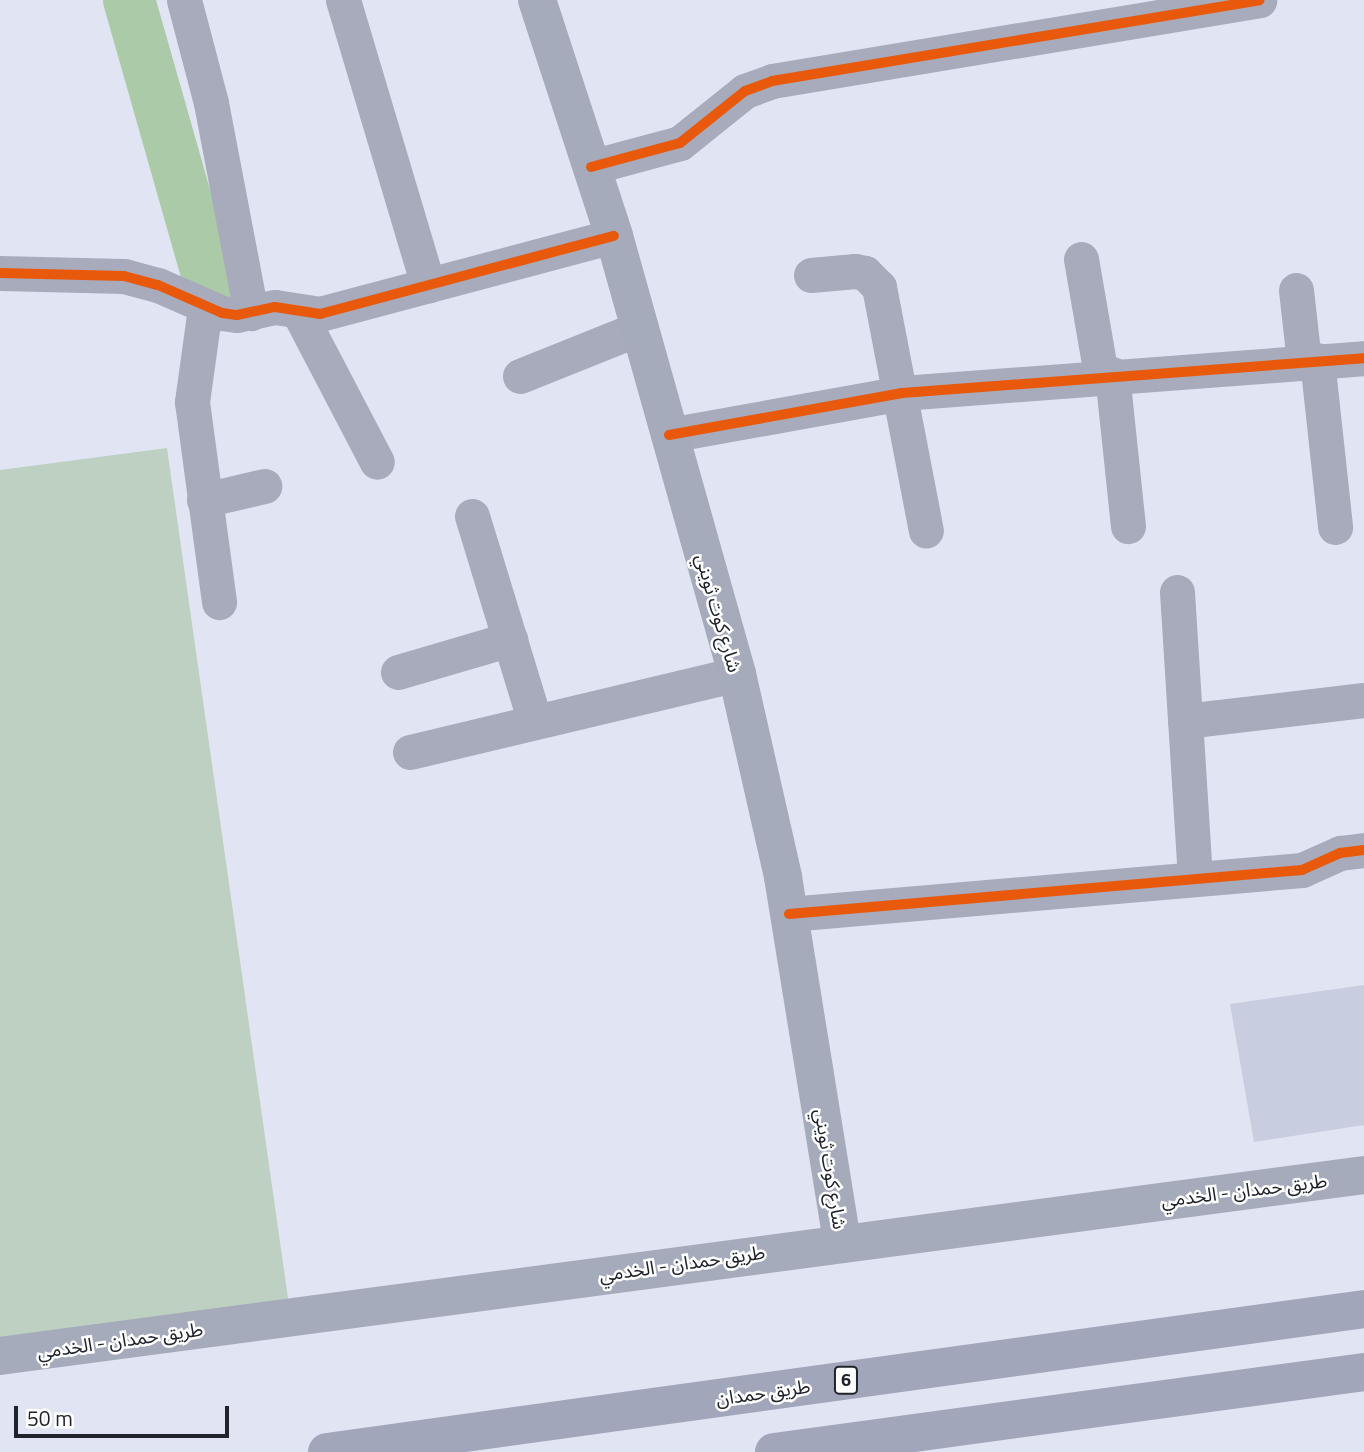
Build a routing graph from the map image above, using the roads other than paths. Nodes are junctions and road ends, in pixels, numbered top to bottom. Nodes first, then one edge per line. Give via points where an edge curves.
1 (184, 0) edge
2 (344, 0) edge
3 (537, 0) edge
4 (1259, 0) edge
5 (592, 167) junction
6 (614, 236) junction
7 (1081, 259) dead end
8 (0, 273) edge
9 (811, 275) dead end
10 (428, 286) junction
11 (1296, 290) dead end
12 (205, 308) junction
13 (298, 311) junction
14 (251, 313) junction
15 (640, 328) junction
16 (1364, 358) edge
17 (1311, 360) junction
18 (1107, 374) junction
19 (520, 376) dead end
20 (902, 393) junction
21 (669, 435) junction
22 (377, 462) dead end
23 (264, 486) dead end
24 (204, 500) junction
25 (472, 516) dead end
26 (1128, 526) dead end
27 (1335, 527) dead end
28 (926, 530) dead end
29 (1177, 592) dead end
30 (219, 602) dead end
31 (510, 639) junction
32 (398, 672) dead end
33 (737, 674) junction
34 (1364, 700) edge
35 (1185, 721) junction
36 (536, 722) junction
37 (410, 752) dead end
38 (1364, 850) edge
39 (1195, 877) junction
40 (789, 914) junction
41 (1364, 1175) edge
42 (842, 1241) junction
43 (1364, 1309) edge
44 (0, 1356) edge
45 (1364, 1372) edge
46 (327, 1452) edge
47 (774, 1452) edge

1 - 14 street via 211,103
2 - 10 street
3 - 5 main road, شارع كوت ثويني
4 - 5 street via 772,81 745,91 680,143
5 - 6 main road, شارع كوت ثويني
6 - 10 street
6 - 15 main road, شارع كوت ثويني
7 - 18 street
8 - 12 street via 124,276 158,285
9 - 20 street via 855,271 873,279 879,287
10 - 13 street via 332,311
11 - 17 street
12 - 14 street via 237,315
12 - 24 street via 192,402
13 - 14 street via 275,307
13 - 22 street
15 - 19 street
15 - 21 main road, شارع كوت ثويني
16 - 17 street
17 - 18 street
17 - 27 street
18 - 20 street
18 - 26 street
20 - 21 street
20 - 28 street
21 - 33 main road, شارع كوت ثويني
23 - 24 street
24 - 30 street
25 - 31 street
29 - 35 street
31 - 32 street
31 - 36 street
33 - 36 street
33 - 40 main road, شارع كوت ثويني
34 - 35 street
35 - 39 street
36 - 37 street
38 - 39 street via 1340,853 1302,870
39 - 40 street
40 - 42 main road, شارع كوت ثويني
41 - 42 main road, طريق حمدان - الخدمي
42 - 44 main road, طريق حمدان - الخدمي
43 - 46 highway, طريق حمدان / 6
45 - 47 highway

